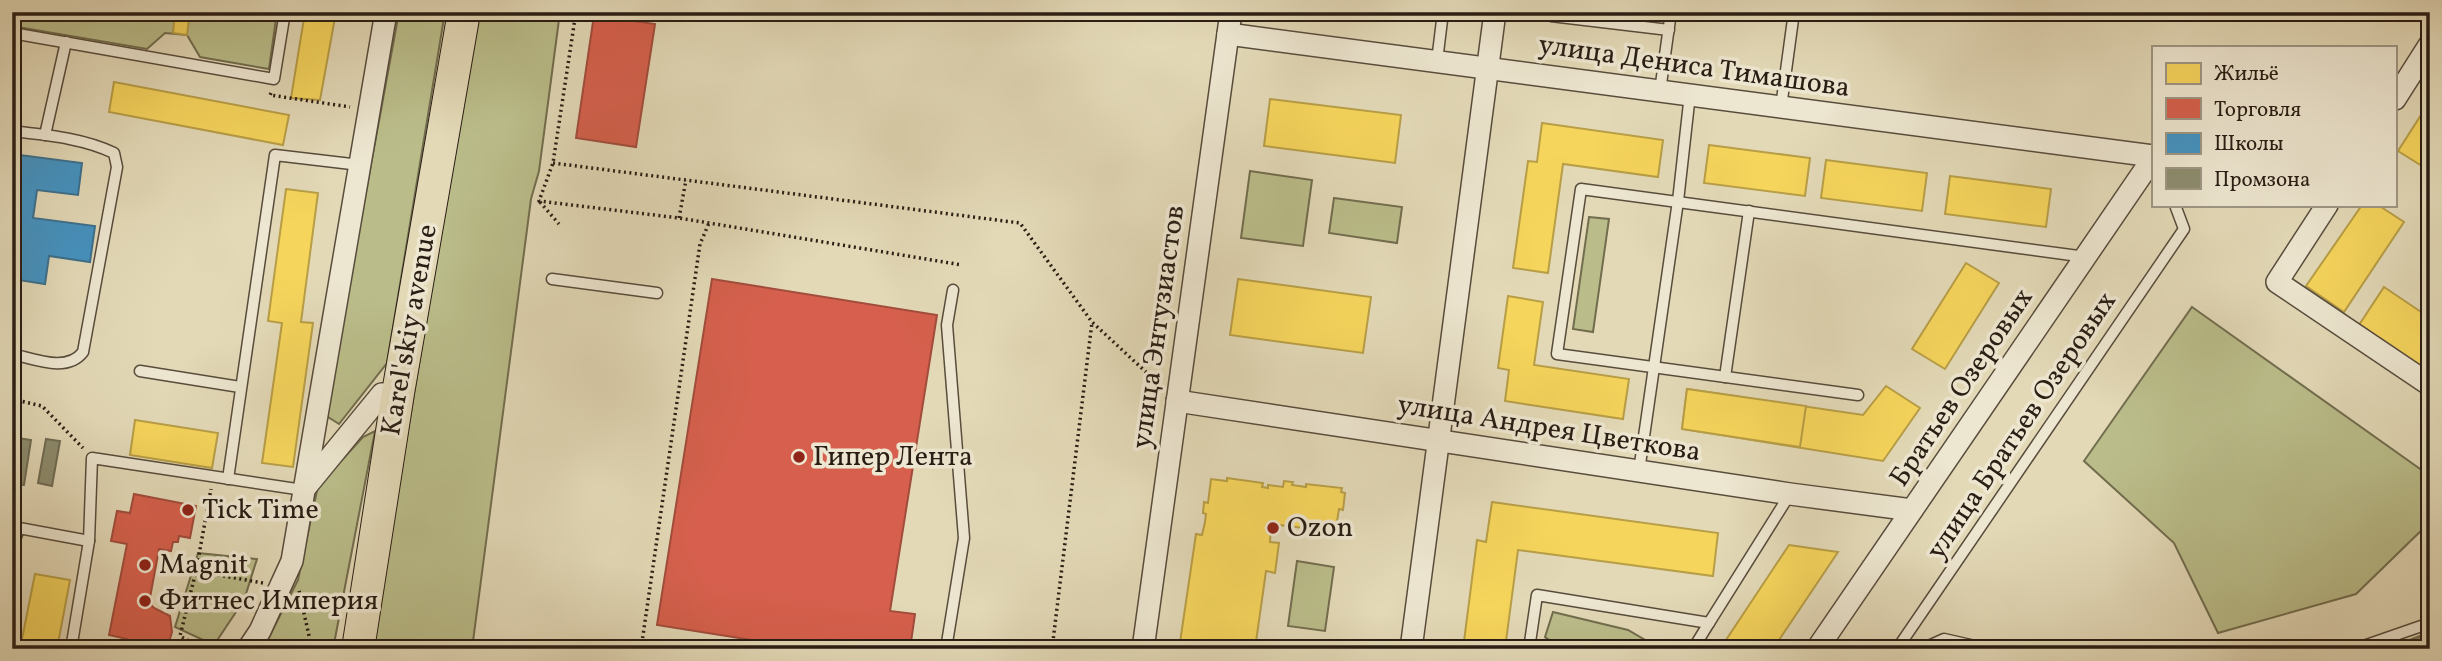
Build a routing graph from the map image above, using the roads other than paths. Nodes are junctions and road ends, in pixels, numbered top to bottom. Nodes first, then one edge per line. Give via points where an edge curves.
1 (285, 12) edge
2 (386, 12) edge
3 (464, 12) edge
4 (1231, 12) edge
5 (1443, 12) edge
6 (1495, 12) edge
7 (1551, 12) edge
8 (1671, 12) edge
9 (1794, 12) edge
10 (1669, 30) junction
11 (12, 33) edge
12 (1228, 34) junction
13 (66, 42) junction
14 (2430, 44) edge
15 (1437, 61) junction
16 (1488, 68) junction
17 (1660, 91) junction
18 (1690, 94) junction
19 (2396, 97) edge
20 (1781, 107) junction
21 (12, 131) edge
22 (45, 135) junction
23 (2152, 157) edge
24 (2152, 158) edge
25 (360, 165) junction
26 (1678, 201) junction
27 (2175, 206) edge
28 (2326, 206) edge
29 (1749, 211) junction
30 (2086, 257) junction
31 (552, 279) dead end
32 (953, 290) dead end
33 (657, 293) dead end
34 (12, 354) edge
35 (1653, 368) junction
36 (140, 371) dead end
37 (1725, 377) junction
38 (2430, 386) edge
39 (240, 387) junction
40 (398, 393) junction
41 (1858, 395) dead end
42 (1177, 401) junction
43 (1438, 441) junction
44 (1639, 471) junction
45 (228, 479) junction
46 (303, 490) junction
47 (1790, 494) junction
48 (1912, 510) junction
49 (89, 541) junction
50 (12, 548) edge
51 (1709, 623) junction
52 (2430, 623) edge
53 (1531, 648) edge
54 (71, 649) edge
55 (248, 649) edge
56 (358, 649) edge
57 (946, 649) edge
58 (1143, 649) edge
59 (1411, 649) edge
60 (1693, 649) edge
61 (1817, 649) edge
62 (1897, 649) edge
63 (1922, 649) edge
64 (1988, 649) edge
65 (2355, 649) edge

1 - 13 lane via 274,79
2 - 25 street
3 - 40 main road, Karel'skiy avenue
4 - 12 street, улица Энтузиастов
5 - 15 lane
6 - 16 street
7 - 10 lane via 1551,16
8 - 10 lane
9 - 20 lane
10 - 17 lane
11 - 13 lane
12 - 15 street, улица Дениса Тимашова
12 - 42 street, улица Энтузиастов
13 - 22 lane
14 - 19 street
15 - 16 street, улица Дениса Тимашова
16 - 17 street, улица Дениса Тимашова
16 - 43 street
17 - 18 street, улица Дениса Тимашова
18 - 20 street, улица Дениса Тимашова
18 - 26 lane
20 - 23 street, улица Дениса Тимашова
21 - 22 lane
22 - 34 lane via 102,147 114,153 117,167 83,352 65,364
24 - 30 street, Братьев Озеровых
25 - 39 lane via 275,155
25 - 46 street
26 - 29 lane
26 - 35 lane
26 - 35 lane via 1581,189 1557,354
27 - 62 lane, улица Братьев Озеровых via 2184,229
28 - 38 street via 2277,282
29 - 30 lane
29 - 37 lane
30 - 48 street, Братьев Озеровых
31 - 33 lane
32 - 57 lane via 947,325 964,538
35 - 37 lane
35 - 44 lane
36 - 39 lane
37 - 41 lane
39 - 45 lane
40 - 46 street via 382,394
40 - 56 main road, Karel'skiy avenue
42 - 43 street, улица Андрея Цветкова
42 - 58 street, улица Энтузиастов
43 - 44 street, улица Андрея Цветкова
43 - 59 street
44 - 47 street, улица Андрея Цветкова
45 - 46 lane
45 - 49 lane via 92,458
46 - 55 street via 292,561
47 - 48 street, улица Андрея Цветкова
47 - 51 lane
48 - 61 street, Братьев Озеровых
49 - 50 lane via 19,528
49 - 54 lane
51 - 53 lane via 1537,595
51 - 60 lane
52 - 65 lane
63 - 64 lane via 1944,639

